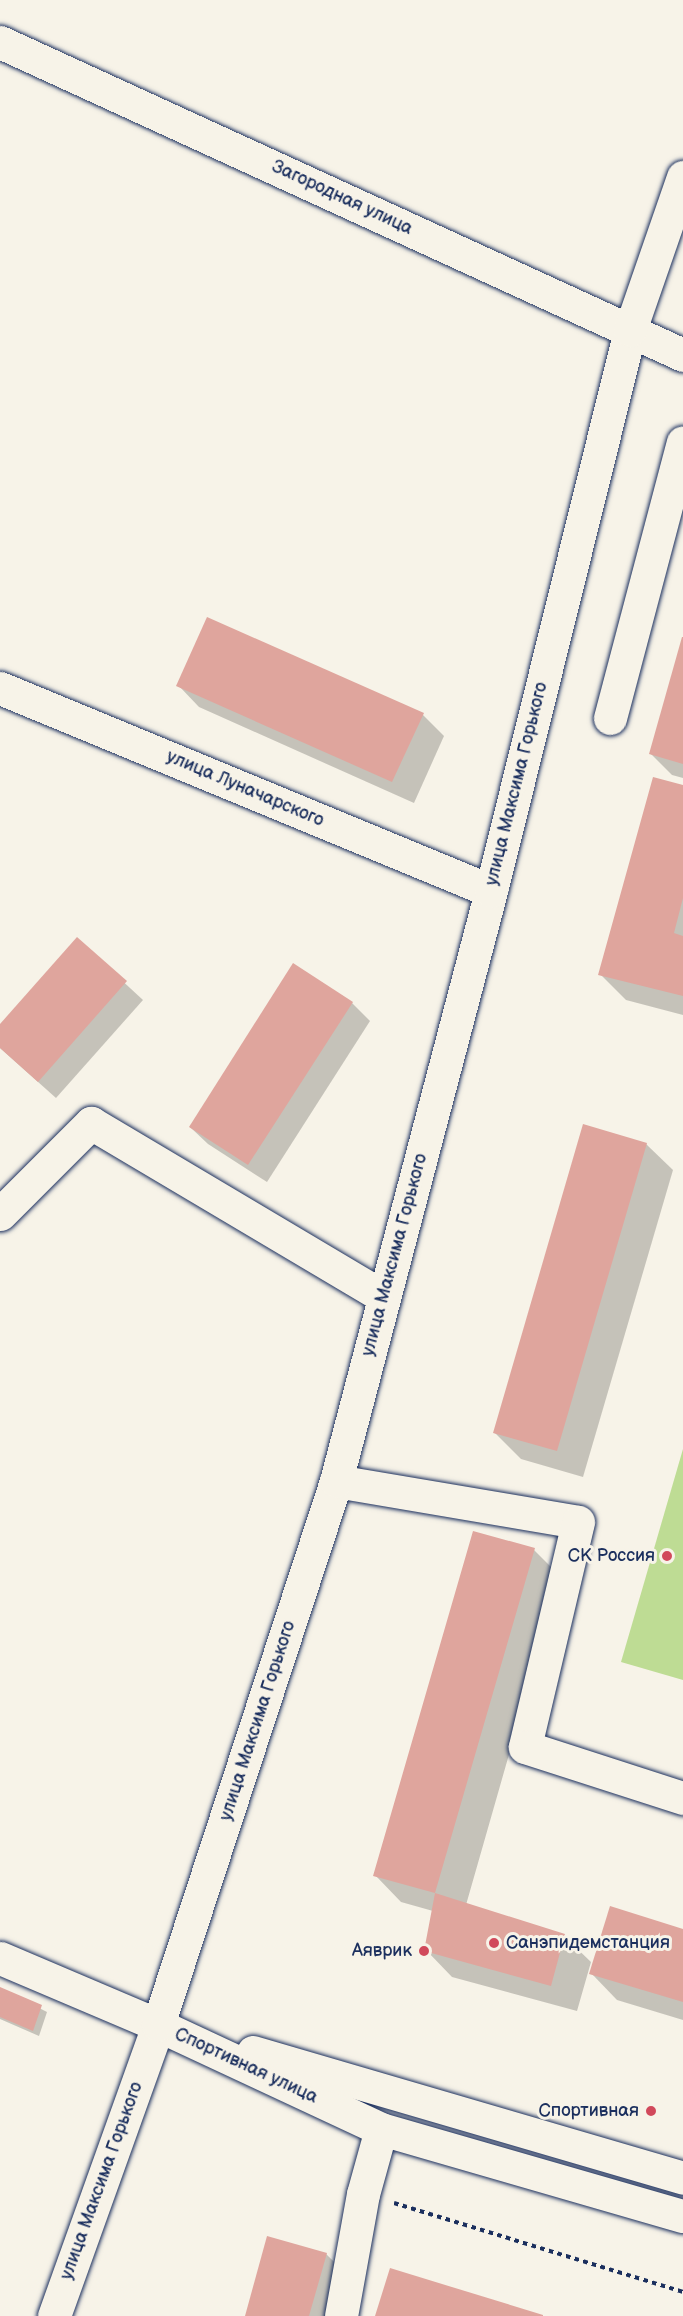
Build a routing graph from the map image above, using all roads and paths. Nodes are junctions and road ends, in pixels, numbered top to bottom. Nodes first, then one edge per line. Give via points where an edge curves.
1 (0, 42) edge
2 (683, 177) edge
3 (630, 330) junction
4 (683, 355) edge
5 (683, 442) edge
6 (676, 509) edge
7 (0, 688) edge
8 (610, 717) dead end
9 (491, 891) junction
10 (0, 1214) edge
11 (384, 1297) junction
12 (336, 1481) junction
13 (683, 1798) edge
14 (0, 1958) edge
15 (158, 2025) junction
16 (381, 2129) junction
17 (683, 2178) edge
18 (363, 2194) junction
19 (683, 2216) edge
20 (683, 2292) edge
21 (54, 2316) edge
22 (341, 2316) edge

1 - 3 street, Загородная улица
2 - 3 street, улица Максима Горького
3 - 4 street, Загородная улица
3 - 9 street, улица Максима Горького
5 - 6 street
6 - 8 street
7 - 9 street, улица Луначарского
9 - 11 street, улица Максима Горького
10 - 11 street via 92,1123
11 - 12 street, улица Максима Горького
12 - 13 street via 578,1522 525,1748
12 - 15 street, улица Максима Горького
14 - 15 street
15 - 16 street, Спортивная улица
15 - 17 street, Спортивная улица
15 - 21 street, улица Максима Горького
16 - 18 street
16 - 19 street, Спортивная улица
18 - 20 path
18 - 22 street

